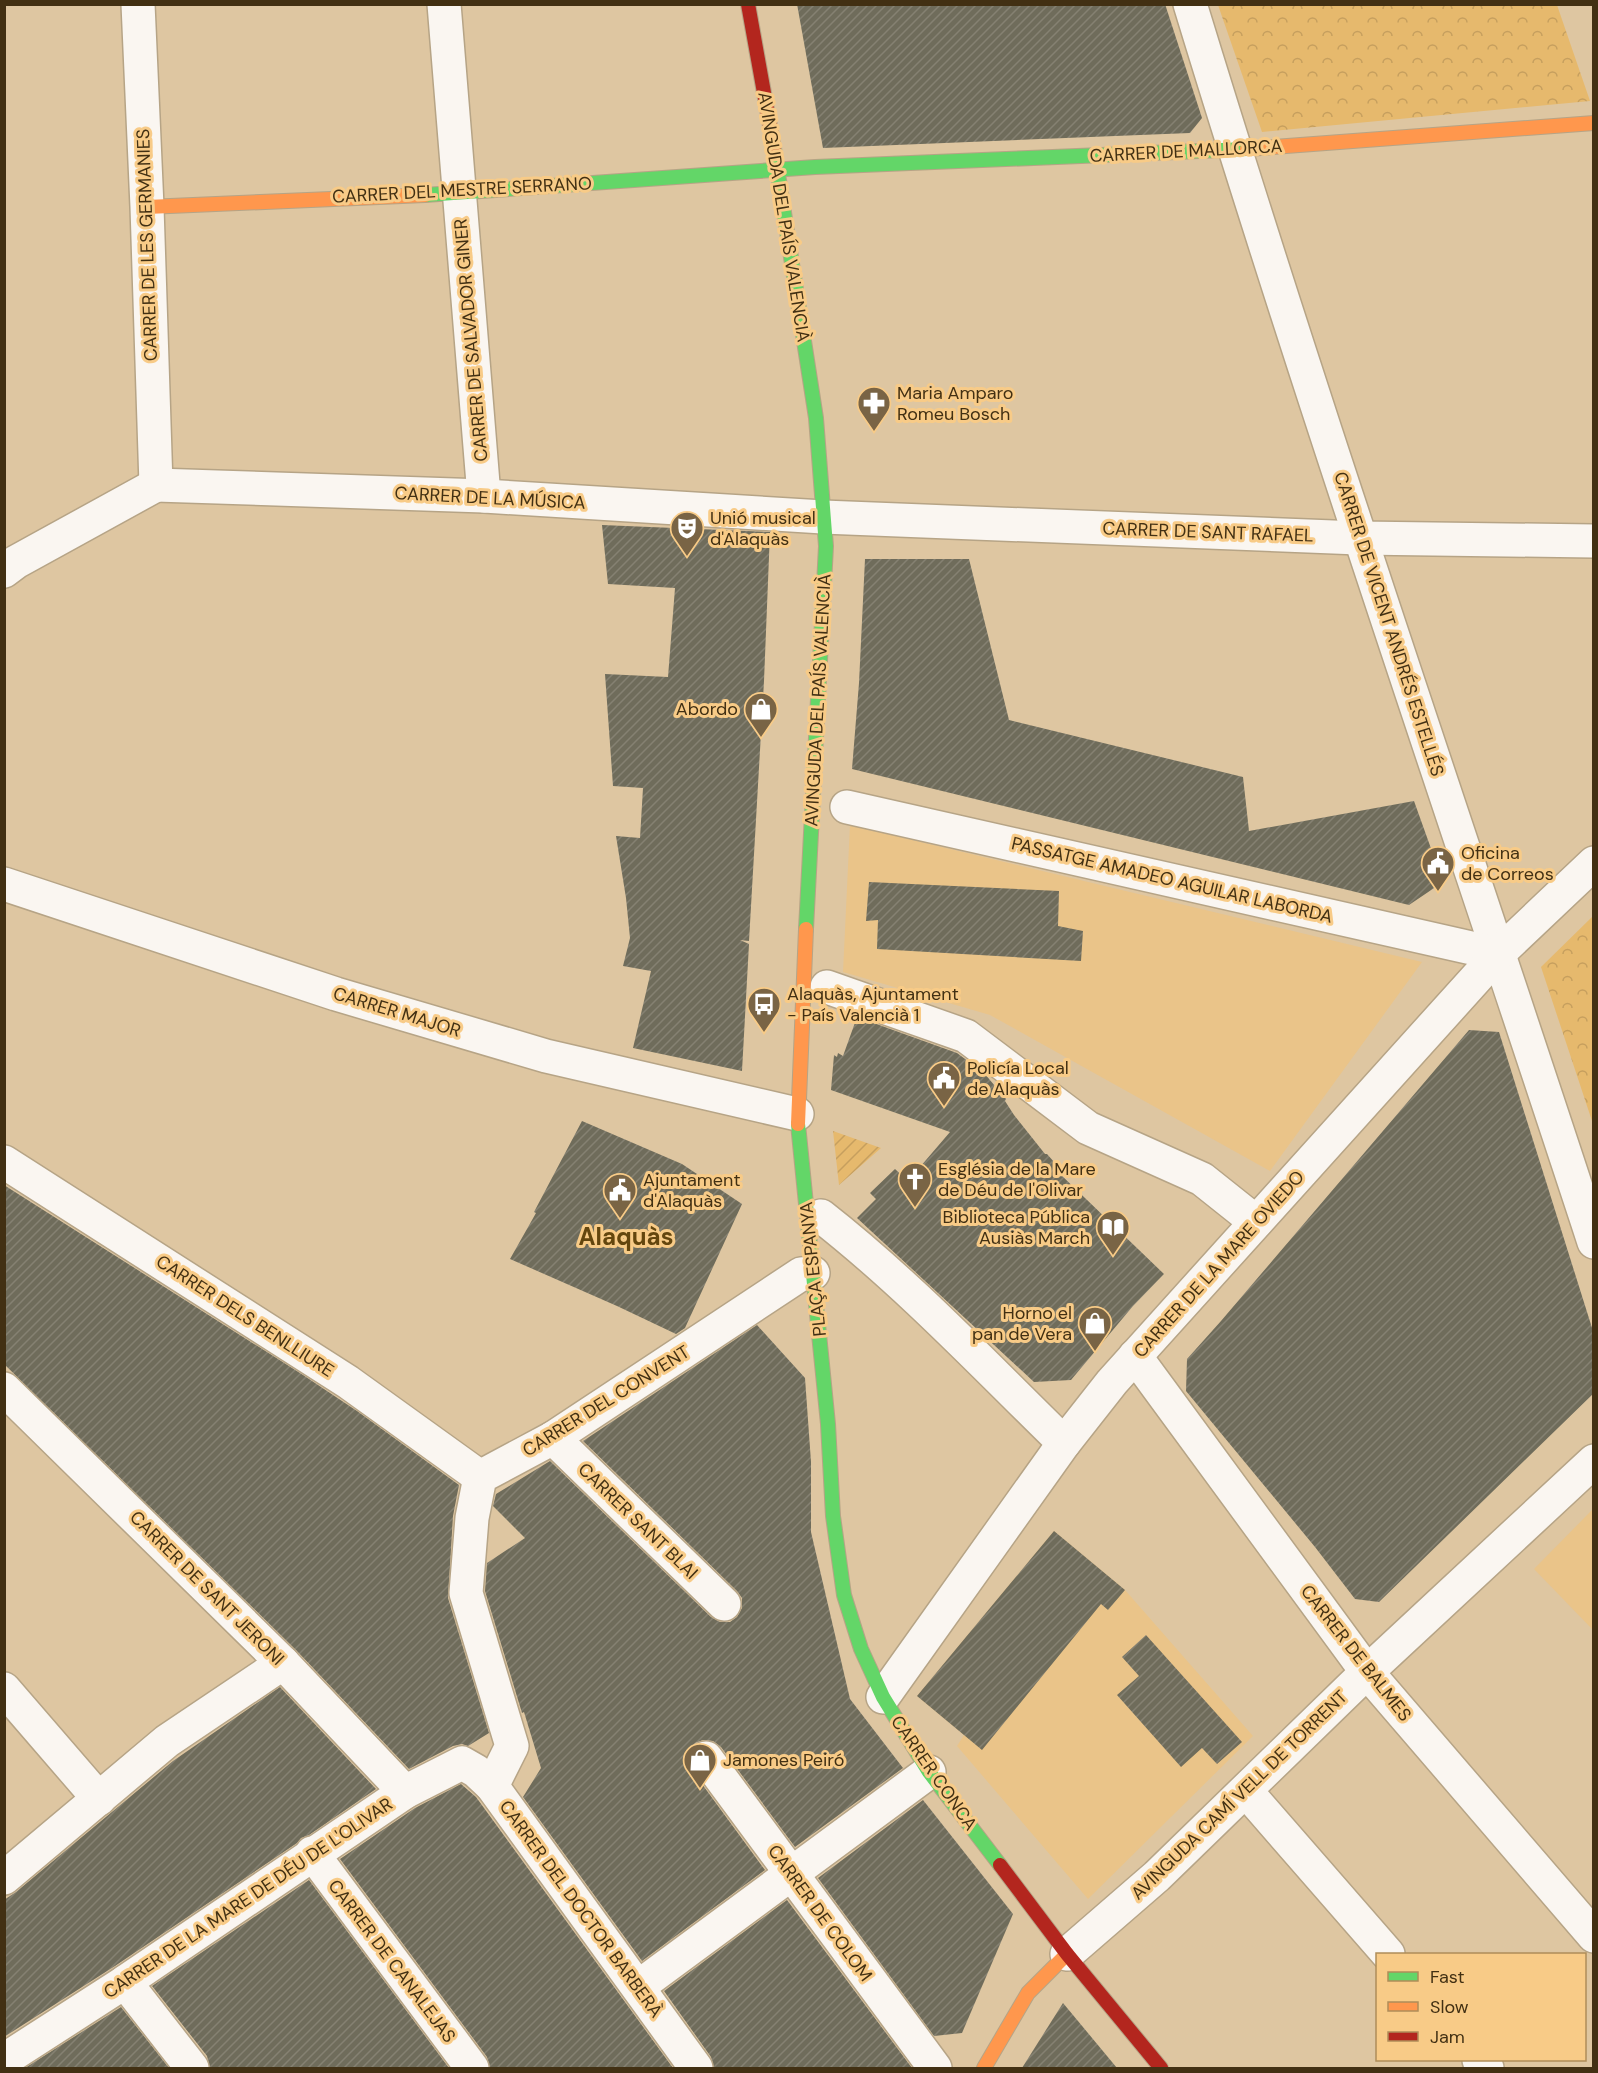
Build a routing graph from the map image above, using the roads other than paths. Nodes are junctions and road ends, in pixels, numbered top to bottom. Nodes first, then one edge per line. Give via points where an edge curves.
1 (138, 4) edge
2 (444, 4) edge
3 (748, 4) edge
4 (1190, 4) edge
5 (1593, 123) edge
6 (1234, 150) junction
7 (778, 169) junction
8 (459, 193) junction
9 (147, 207) junction
10 (156, 485) junction
11 (484, 496) junction
12 (823, 517) junction
13 (1359, 538) junction
14 (1593, 541) edge
15 (8, 559) edge
16 (847, 807) dead end
17 (1593, 863) edge
18 (4, 884) edge
19 (1498, 954) junction
20 (827, 987) dead end
21 (796, 1114) junction
22 (4, 1162) edge
23 (821, 1216) dead end
24 (1256, 1222) junction
25 (1593, 1242) edge
26 (813, 1273) junction
27 (1135, 1356) junction
28 (4, 1389) edge
29 (828, 1424) joint
30 (553, 1438) junction
31 (1064, 1443) junction
32 (1593, 1461) edge
33 (480, 1477) junction
34 (724, 1604) dead end
35 (283, 1663) junction
36 (1367, 1672) junction
37 (4, 1689) edge
38 (883, 1697) junction
39 (706, 1758) dead end
40 (929, 1772) junction
41 (492, 1786) junction
42 (1246, 1791) junction
43 (405, 1792) junction
44 (99, 1799) junction
45 (312, 1853) junction
46 (791, 1873) junction
47 (4, 1878) edge
48 (1593, 1936) edge
49 (1387, 1953) edge
50 (1067, 1954) junction
51 (125, 1982) junction
52 (638, 1987) junction
53 (4, 2060) edge
54 (192, 2068) edge
55 (472, 2068) edge
56 (696, 2068) edge
57 (935, 2068) edge
58 (984, 2068) edge
59 (1161, 2068) edge

1 - 9 street, CARRER DE LES GERMANIES
2 - 8 street, CARRER DE SALVADOR GINER
3 - 7 street, AVINGUDA DEL PAÍS VALENCIÀ
4 - 6 street, CARRER DE VICENT ANDRÉS ESTELLÉS
5 - 6 street, CARRER DE MALLORCA
6 - 7 street, CARRER DE MALLORCA
6 - 13 street, CARRER DE VICENT ANDRÉS ESTELLÉS
7 - 8 street, CARRER DEL MESTRE SERRANO
7 - 12 street, AVINGUDA DEL PAÍS VALENCIÀ via 816,418
8 - 9 street, CARRER DEL MESTRE SERRANO
8 - 11 street, CARRER DE SALVADOR GINER
9 - 10 street, CARRER DE LES GERMANIES
10 - 11 street, CARRER DE LA MÚSICA
10 - 15 street
11 - 12 street, CARRER DE LA MÚSICA
12 - 13 street, CARRER DE SANT RAFAEL
12 - 21 street, AVINGUDA DEL PAÍS VALENCIÀ via 825,558
13 - 14 street, CARRER DE SANT RAFAEL
13 - 19 street, CARRER DE VICENT ANDRÉS ESTELLÉS
16 - 19 street, PASSATGE AMADEO AGUILAR LABORDA
17 - 19 street, CARRER DE LA MARE OVIEDO
18 - 21 street, CARRER MAJOR via 336,994 546,1056
19 - 24 street, CARRER DE LA MARE OVIEDO
19 - 25 street, CARRER DE VICENT ANDRÉS ESTELLÉS
20 - 24 street via 966,1036 1088,1128 1202,1179
21 - 26 street, PLAÇA ESPANYA
22 - 33 street, CARRER DELS BENLLIURE via 348,1382
23 - 31 street via 941,1323
24 - 27 street, CARRER DE LA MARE OVIEDO
26 - 29 street, PLAÇA ESPANYA
26 - 30 street, CARRER DEL CONVENT via 801,1274
27 - 31 street, CARRER DE LA MARE OVIEDO
27 - 36 street, CARRER DE BALMES
28 - 35 street, CARRER DE SANT JERONI
29 - 38 street, CARRER CONCA via 833,1516 844,1595 861,1649
30 - 33 street, CARRER DEL CONVENT
30 - 34 street, CARRER SANT BLAI
31 - 38 street, CARRER DE LA MARE OVIEDO
32 - 36 street, AVINGUDA CAMÍ VELL DE TORRENT
33 - 41 street, CARRER DEL DOCTOR BARBERÀ via 472,1518 466,1593 512,1746
35 - 43 street, CARRER DE SANT JERONI
35 - 44 street via 167,1741
36 - 42 street, AVINGUDA CAMÍ VELL DE TORRENT
36 - 48 street, CARRER DE BALMES
37 - 44 street
38 - 40 street, CARRER CONCA
39 - 46 street, CARRER DE COLOM
40 - 46 street
40 - 50 street, CARRER CONCA
41 - 43 street, CARRER DE LA MARE DE DÉU DE L'OLIVAR via 462,1763
41 - 52 street, CARRER DEL DOCTOR BARBERÀ
42 - 49 street
42 - 50 street, AVINGUDA CAMÍ VELL DE TORRENT
43 - 45 street, CARRER DE LA MARE DE DÉU DE L'OLIVAR
44 - 47 street
45 - 51 street, CARRER DE LA MARE DE DÉU DE L'OLIVAR
45 - 55 street, CARRER DE CANALEJAS
46 - 52 street
46 - 57 street, CARRER DE COLOM
50 - 58 street via 1028,1993
50 - 59 street, CARRER CONCA
51 - 53 street, CARRER DE LA MARE DE DÉU DE L'OLIVAR
51 - 54 street
52 - 56 street, CARRER DEL DOCTOR BARBERÀ

